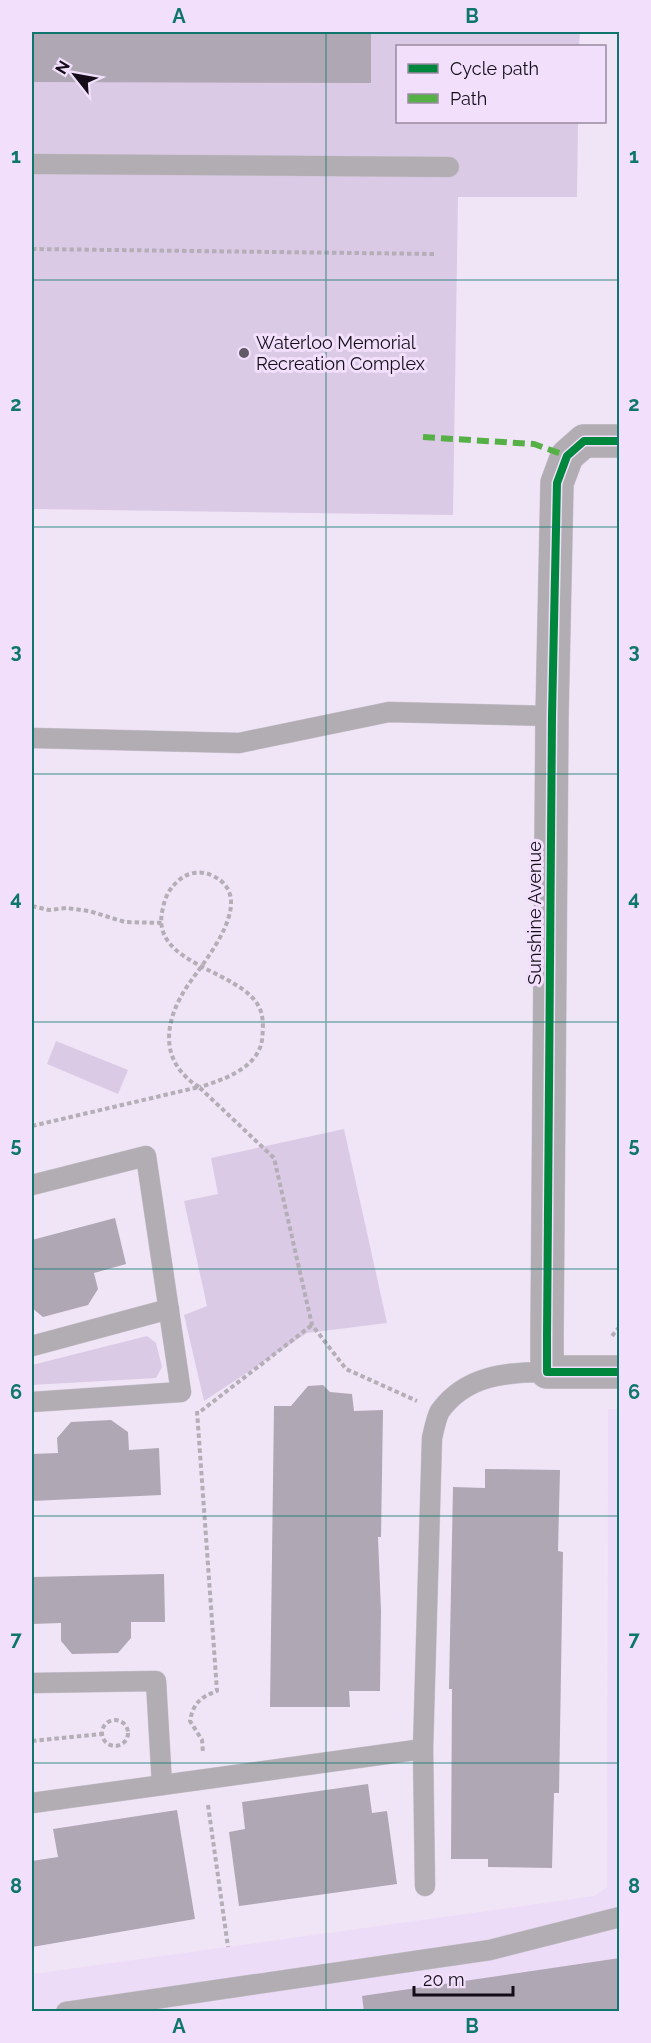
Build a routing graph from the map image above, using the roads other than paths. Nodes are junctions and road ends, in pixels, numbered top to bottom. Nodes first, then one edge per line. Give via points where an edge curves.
1 (32, 164) edge
2 (449, 167) dead end
3 (620, 441) edge
4 (552, 716) junction
5 (32, 738) edge
6 (32, 1185) edge
7 (169, 1309) junction
8 (32, 1346) edge
9 (547, 1372) junction
10 (620, 1372) edge
11 (32, 1402) edge
12 (32, 1683) edge
13 (423, 1749) junction
14 (162, 1785) junction
15 (32, 1803) edge
16 (425, 1886) dead end
17 (620, 1917) edge
18 (66, 2012) edge

1 - 2 lane
3 - 4 street, Sunshine Avenue via 584,441 567,456 557,483
4 - 5 lane via 389,712 240,743
4 - 9 street, Sunshine Avenue
6 - 7 lane via 146,1156
7 - 8 lane
7 - 11 lane via 181,1392
9 - 10 street
9 - 13 lane via 507,1372 482,1378 439,1412 432,1438
12 - 14 lane via 156,1681
13 - 14 lane
13 - 16 lane
14 - 15 lane
17 - 18 lane via 490,1950

